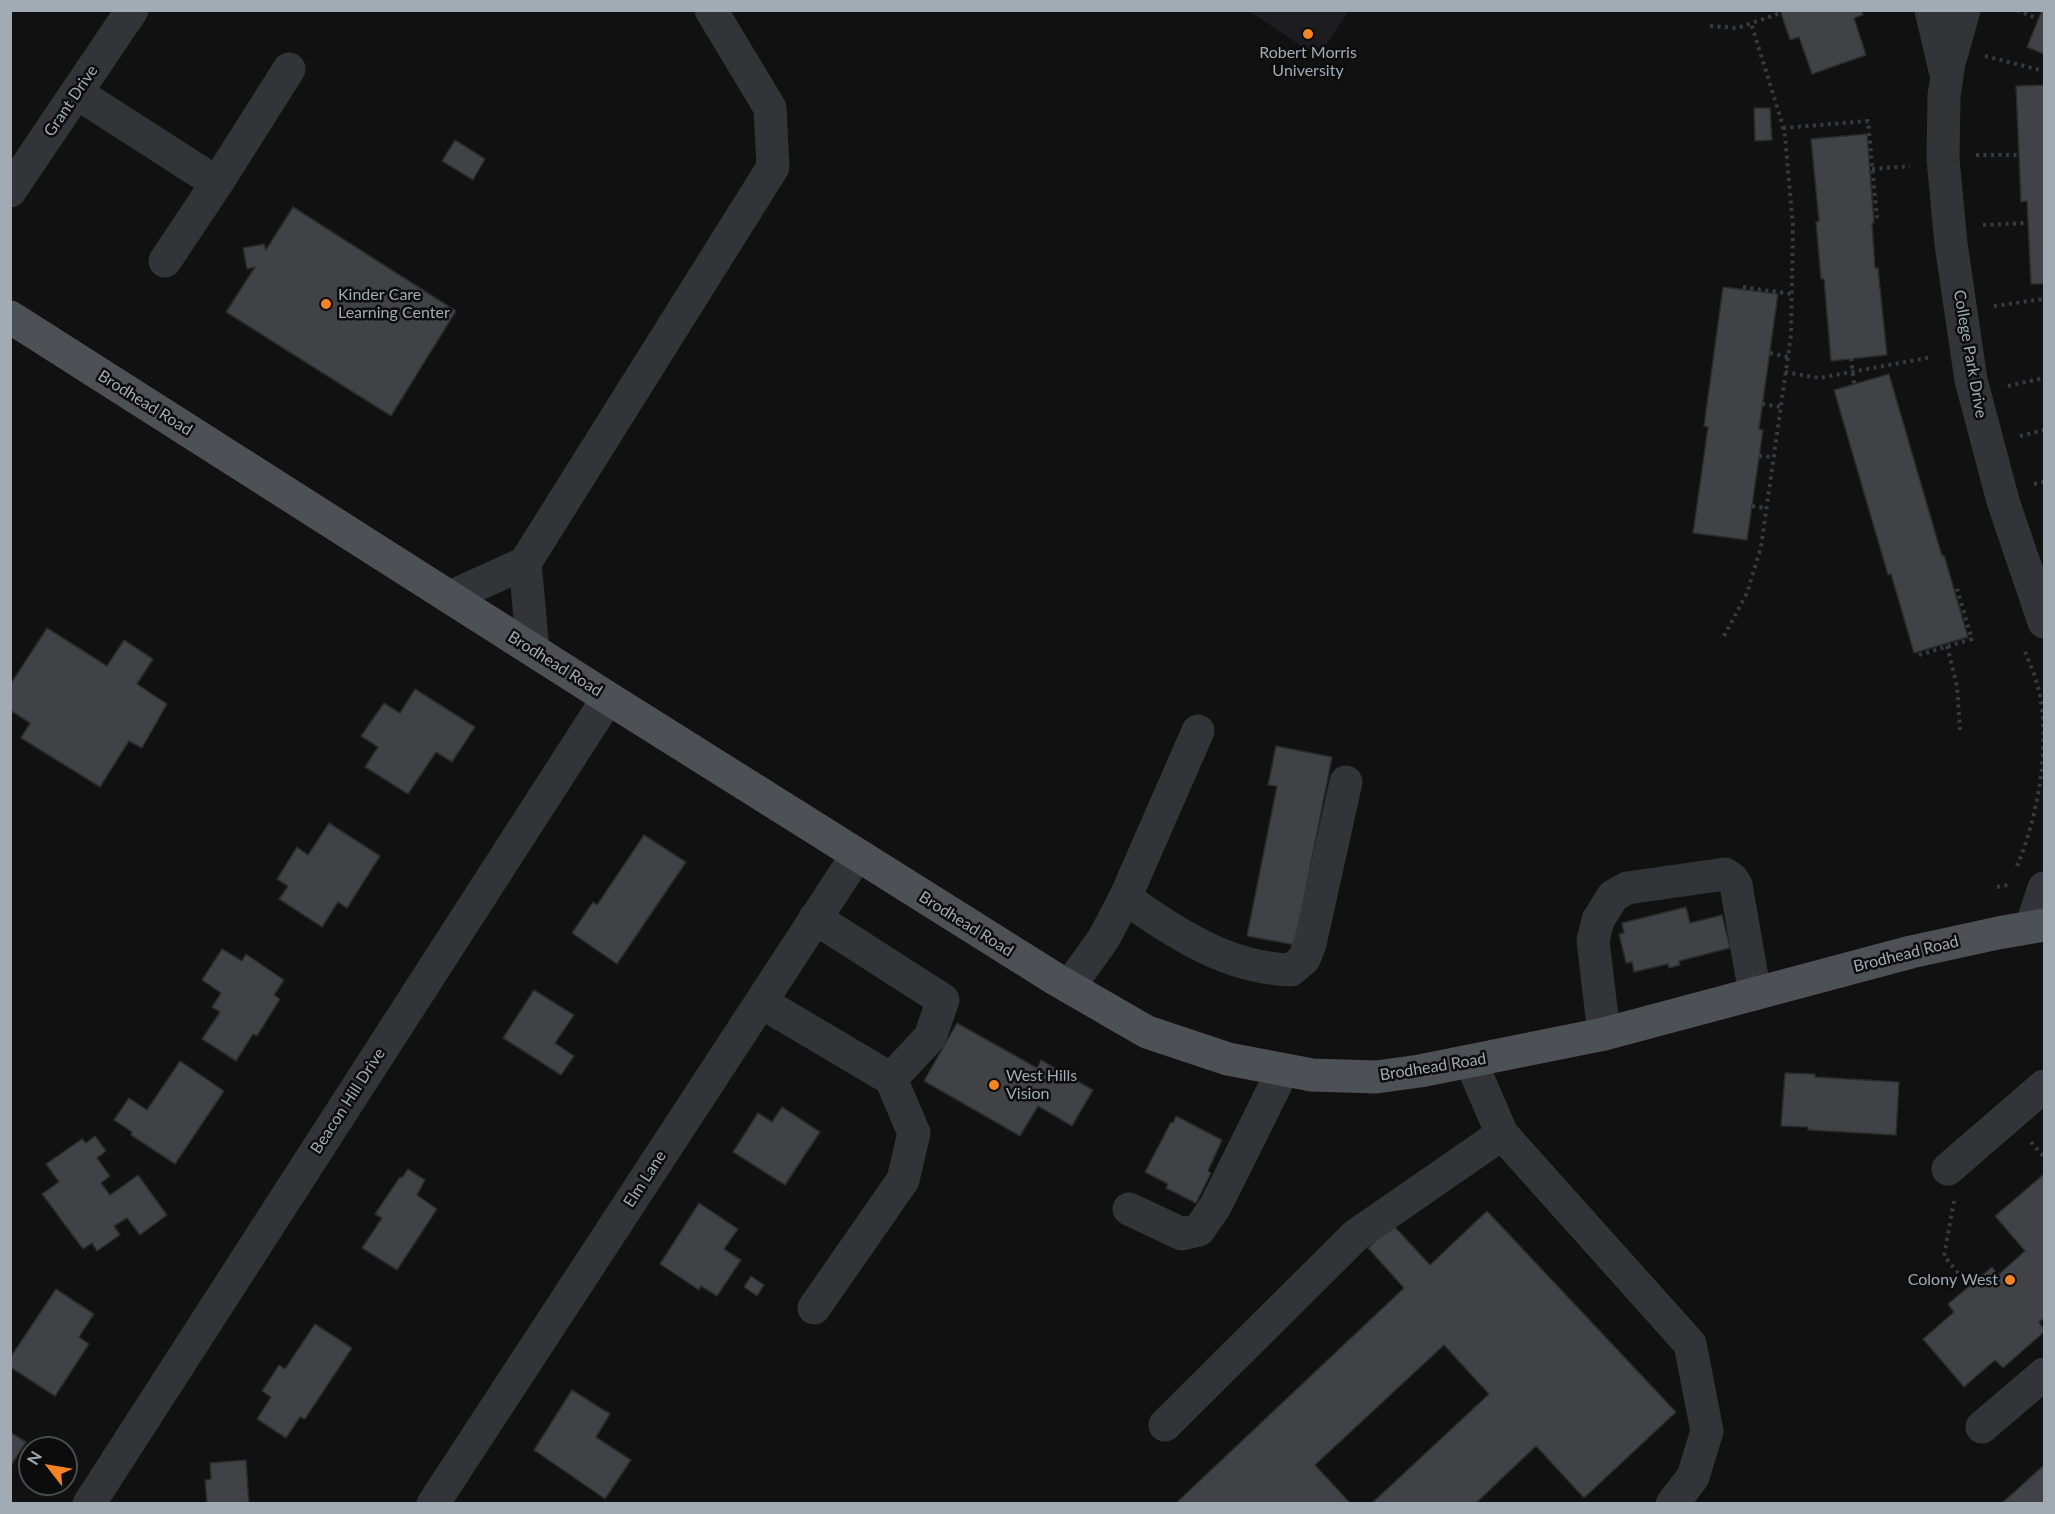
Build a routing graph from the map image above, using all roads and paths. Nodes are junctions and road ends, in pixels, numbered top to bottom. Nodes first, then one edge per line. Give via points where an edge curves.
1 (132, 10) edge
2 (711, 10) edge
3 (1931, 10) edge
4 (1964, 10) edge
5 (2017, 10) edge
6 (1781, 13) dead end
7 (2038, 20) dead end
8 (1751, 23) junction
9 (1710, 26) dead end
10 (1984, 46) dead end
11 (289, 69) dead end
12 (2044, 71) edge
13 (1946, 77) junction
14 (76, 93) junction
15 (1783, 128) junction
16 (1975, 148) dead end
17 (1975, 155) junction
18 (2019, 155) dead end
19 (1913, 166) dead end
20 (1976, 166) dead end
21 (1872, 169) junction
22 (217, 183) junction
23 (10, 191) edge
24 (1978, 216) dead end
25 (1877, 218) dead end
26 (2028, 223) dead end
27 (165, 261) dead end
28 (1743, 287) dead end
29 (1792, 294) junction
30 (2044, 299) edge
31 (1961, 311) junction
32 (10, 317) edge
33 (1770, 353) dead end
34 (1788, 357) junction
35 (1936, 357) dead end
36 (1851, 358) dead end
37 (1785, 372) junction
38 (1853, 372) junction
39 (2044, 378) edge
40 (1854, 384) dead end
41 (2004, 387) dead end
42 (1762, 404) dead end
43 (1781, 407) junction
44 (2014, 428) dead end
45 (2044, 430) edge
46 (2016, 437) junction
47 (2019, 446) dead end
48 (1759, 456) dead end
49 (1774, 458) junction
50 (2044, 482) edge
51 (2030, 485) dead end
52 (1752, 506) dead end
53 (1767, 508) junction
54 (525, 563) junction
55 (1957, 589) dead end
56 (450, 597) junction
57 (2044, 622) edge
58 (1724, 636) dead end
59 (1947, 646) junction
60 (533, 650) junction
61 (1919, 654) dead end
62 (608, 698) junction
63 (1198, 730) dead end
64 (1960, 730) dead end
65 (1346, 782) dead end
66 (857, 855) junction
67 (2044, 888) edge
68 (1125, 898) junction
69 (815, 918) junction
70 (2038, 926) edge
71 (1069, 987) junction
72 (1755, 994) junction
73 (761, 1002) junction
74 (1604, 1034) junction
75 (1471, 1062) junction
76 (1283, 1070) junction
77 (891, 1079) junction
78 (2044, 1086) edge
79 (1502, 1134) junction
80 (1954, 1164) joint
81 (1129, 1209) dead end
82 (1969, 1286) dead end
83 (814, 1308) dead end
84 (2044, 1374) edge
85 (1166, 1425) dead end
86 (1982, 1427) dead end
87 (89, 1503) edge
88 (433, 1503) edge
89 (1672, 1503) edge

1 - 14 street, Grant Drive
2 - 54 street via 770,108 773,167
3 - 13 street, College Park Drive
4 - 13 street, College Park Drive
5 - 7 path
6 - 8 path
8 - 9 path via 1737,28
8 - 15 path
10 - 12 path via 1981,55
11 - 22 street
13 - 31 street, College Park Drive via 1943,159
14 - 22 street
14 - 23 street, Grant Drive
15 - 21 path via 1868,121
15 - 29 path via 1792,226
16 - 17 path
17 - 18 path
17 - 20 path
19 - 21 path
21 - 25 path
22 - 27 street
24 - 26 path via 1979,226
28 - 29 path
29 - 34 path
30 - 31 path
31 - 57 street, College Park Drive via 1971,380 1991,457
32 - 56 main road, Brodhead Road
33 - 34 path
34 - 37 path
35 - 38 path
36 - 38 path
37 - 38 path via 1819,378
37 - 43 path
38 - 40 path
39 - 41 path
42 - 43 path
43 - 49 path
44 - 46 path
45 - 46 path
46 - 47 path
48 - 49 path
49 - 53 path
50 - 51 path
52 - 53 path
53 - 58 path via 1761,547 1747,593
54 - 56 street
54 - 60 street
55 - 59 path via 1972,639
56 - 60 main road, Brodhead Road
59 - 61 path
59 - 64 path via 1957,686
60 - 62 main road, Brodhead Road
62 - 66 main road, Brodhead Road
62 - 87 street, Beacon Hill Drive
63 - 68 street
65 - 68 street via 1310,944 1304,959 1291,969 1270,969 1228,958 1182,937
66 - 69 street, Elm Lane
66 - 71 main road, Brodhead Road
67 - 70 street
68 - 71 street via 1104,938
69 - 73 street, Elm Lane
69 - 77 street via 943,1000 930,1037
70 - 72 main road, Brodhead Road via 1911,952
71 - 76 main road, Brodhead Road via 1147,1032 1228,1059
72 - 74 main road, Brodhead Road
72 - 74 street via 1732,879 1725,874 1627,888 1613,896 1599,920 1593,941
73 - 77 street
73 - 88 street, Elm Lane
74 - 75 main road, Brodhead Road
75 - 76 main road, Brodhead Road via 1376,1077
75 - 79 street
76 - 81 street via 1216,1205 1198,1230 1182,1234
77 - 83 street via 914,1132 903,1180
78 - 80 street
79 - 85 street via 1356,1236
79 - 89 street via 1690,1344 1707,1431 1693,1477
80 - 82 path via 1944,1256
84 - 86 street

